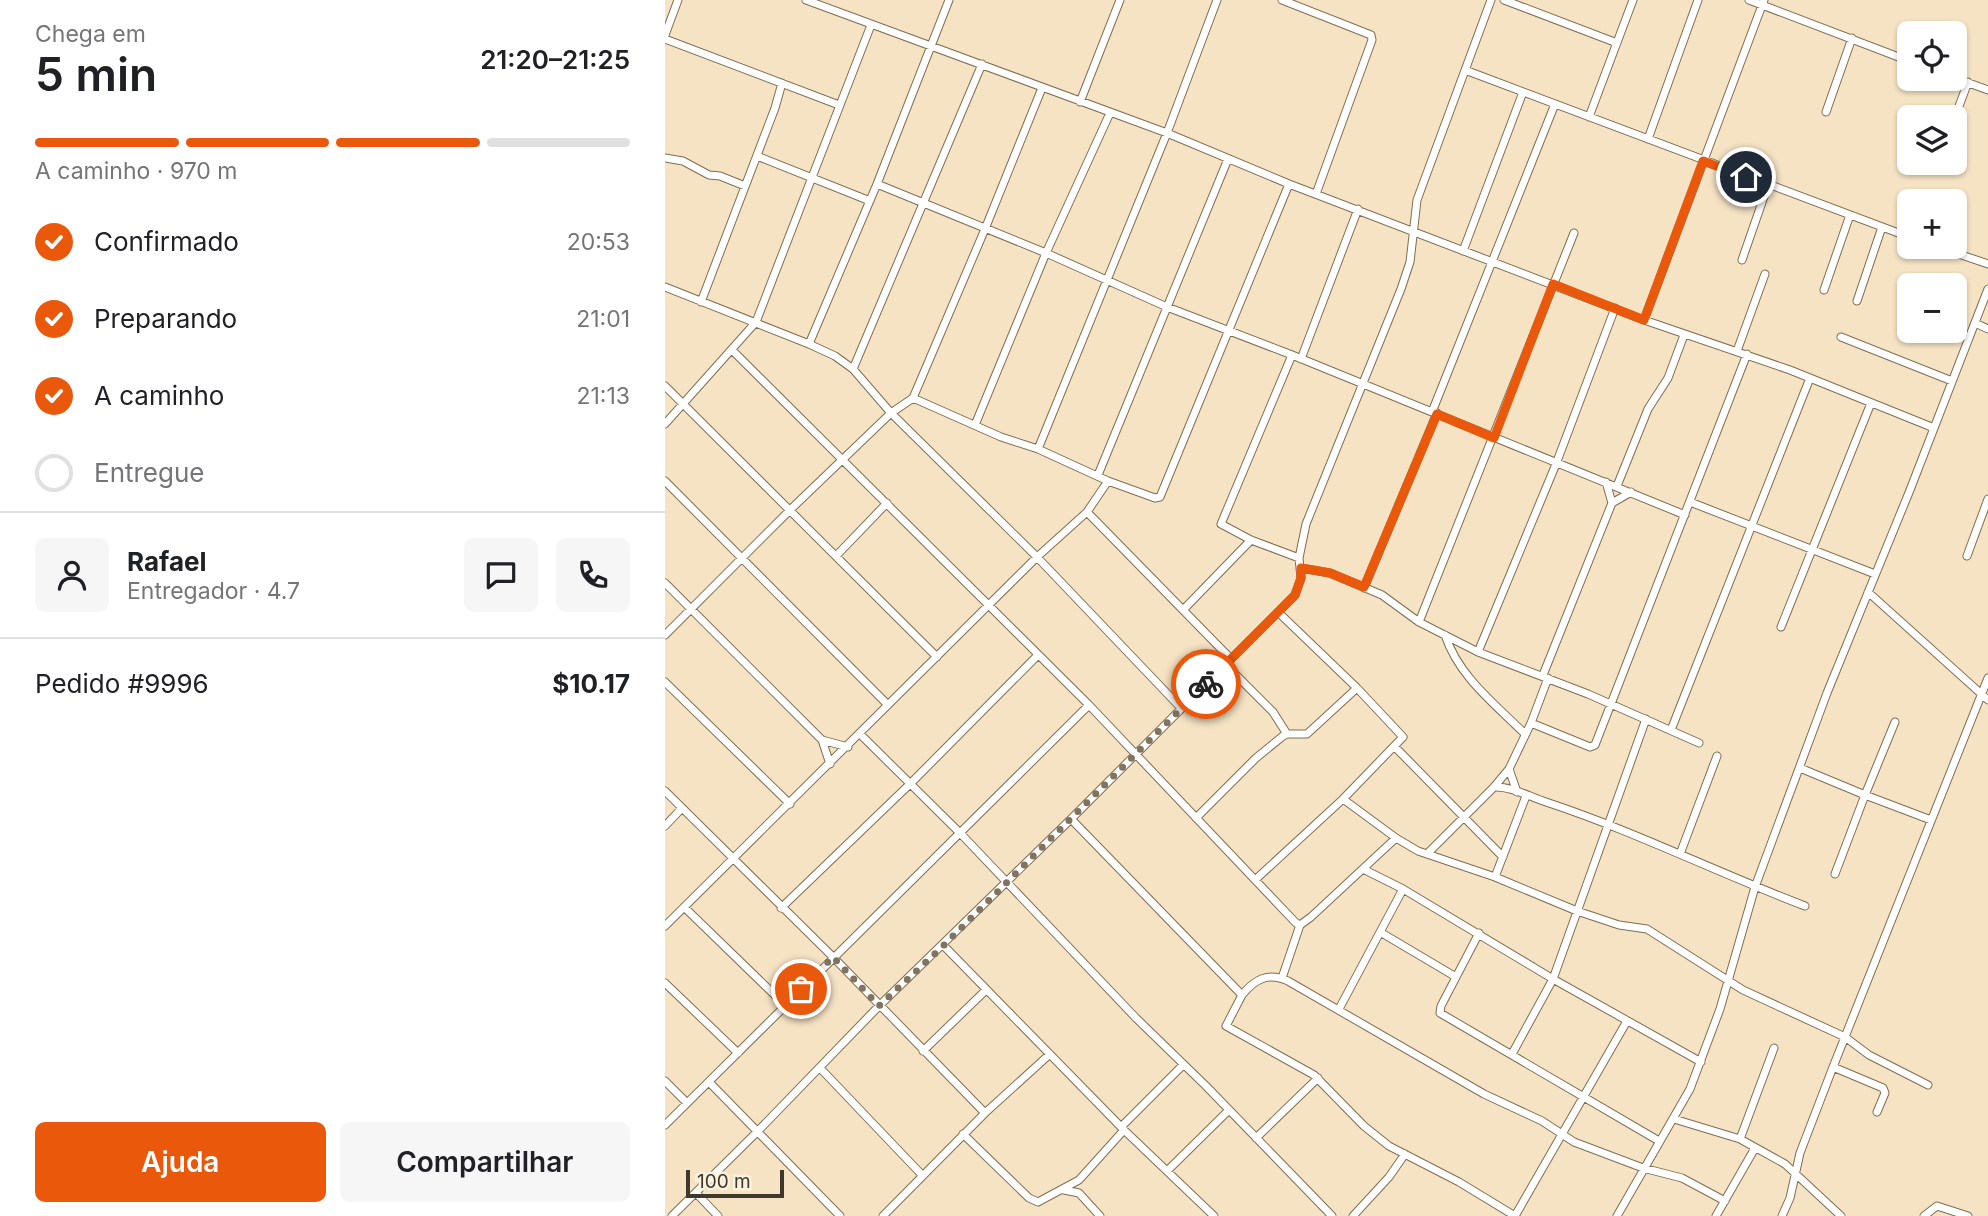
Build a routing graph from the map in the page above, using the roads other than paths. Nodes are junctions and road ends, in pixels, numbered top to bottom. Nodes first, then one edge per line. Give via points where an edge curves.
1 (678, 0) edge
2 (806, 0) edge
3 (949, 0) edge
4 (1121, 0) edge
5 (1217, 0) edge
6 (1282, 0) edge
7 (1491, 0) edge
8 (1504, 0) edge
9 (1633, 0) edge
10 (1698, 0) edge
11 (1749, 0) edge
12 (1763, 2) edge
13 (871, 24) junction
14 (665, 37) edge
15 (1852, 38) junction
16 (1617, 43) junction
17 (932, 46) junction
18 (1897, 56) edge
19 (982, 64) junction
20 (1465, 70) junction
21 (1968, 82) joint
22 (782, 83) junction
23 (1042, 88) junction
24 (1988, 90) edge
25 (1523, 92) junction
26 (1080, 102) junction
27 (1555, 104) junction
28 (839, 105) junction
29 (1959, 105) edge
30 (1826, 112) dead end
31 (1110, 113) junction
32 (1589, 117) junction
33 (1167, 133) junction
34 (1648, 139) junction
35 (757, 156) junction
36 (665, 158) edge
37 (1228, 159) junction
38 (1703, 161) junction
39 (813, 179) junction
40 (877, 184) junction
41 (1289, 184) junction
42 (1768, 185) junction
43 (745, 186) junction
44 (1316, 194) junction
45 (870, 201) junction
46 (923, 204) junction
47 (1358, 209) junction
48 (1850, 215) junction
49 (1882, 227) junction
50 (985, 229) junction
51 (1414, 231) junction
52 (1574, 233) dead end
53 (1897, 233) edge
54 (1463, 251) junction
55 (1046, 253) junction
56 (1967, 257) edge
57 (1492, 260) junction
58 (1742, 260) dead end
59 (1988, 264) edge
60 (1765, 274) dead end
61 (1106, 281) junction
62 (1553, 284) junction
63 (665, 287) edge
64 (1988, 289) edge
65 (1824, 290) dead end
66 (1857, 301) dead end
67 (701, 302) junction
68 (1167, 307) junction
69 (1615, 308) junction
70 (1644, 320) junction
71 (756, 322) junction
72 (1975, 323) junction
73 (1988, 329) edge
74 (1229, 331) junction
75 (1684, 335) junction
76 (1841, 337) dead end
77 (809, 344) junction
78 (732, 350) junction
79 (1737, 351) junction
80 (1747, 354) junction
81 (1292, 355) junction
82 (1301, 359) junction
83 (853, 369) junction
84 (1809, 377) junction
85 (1952, 381) junction
86 (1362, 384) junction
87 (665, 386) edge
88 (913, 398) junction
89 (684, 403) junction
90 (1871, 403) junction
91 (891, 413) junction
92 (1434, 413) junction
93 (665, 424) edge
94 (975, 425) junction
95 (1934, 428) junction
96 (1494, 438) junction
97 (1038, 449) junction
98 (844, 459) junction
99 (1556, 464) junction
100 (1098, 475) junction
101 (665, 481) edge
102 (1108, 481) junction
103 (1606, 482) junction
104 (1617, 486) junction
105 (1631, 492) junction
106 (1988, 499) edge
107 (1691, 502) junction
108 (887, 503) junction
109 (1612, 503) junction
110 (790, 510) junction
111 (1087, 512) junction
112 (1685, 515) junction
113 (1751, 526) junction
114 (1251, 540) junction
115 (1814, 550) junction
116 (836, 556) junction
117 (1967, 556) dead end
118 (1037, 557) junction
119 (741, 558) junction
120 (1299, 558) junction
121 (1301, 568) junction
122 (1875, 574) junction
123 (665, 583) edge
124 (1364, 587) junction
125 (1868, 592) junction
126 (989, 606) junction
127 (691, 609) junction
128 (1183, 610) junction
129 (1279, 613) junction
130 (1419, 622) junction
131 (1781, 627) dead end
132 (665, 635) edge
133 (1445, 635) junction
134 (1478, 652) junction
135 (1037, 656) junction
136 (937, 657) junction
137 (1228, 662) junction
138 (1546, 676) junction
139 (1988, 678) edge
140 (665, 681) edge
141 (1357, 688) junction
142 (1985, 697) edge
143 (888, 705) junction
144 (1089, 705) junction
145 (1611, 705) junction
146 (1181, 708) junction
147 (1646, 719) junction
148 (1895, 722) dead end
149 (1531, 723) junction
150 (1671, 730) junction
151 (860, 734) junction
152 (1287, 734) junction
153 (1525, 734) junction
154 (822, 740) junction
155 (1699, 743) dead end
156 (848, 747) junction
157 (1395, 747) junction
158 (1135, 755) junction
159 (1717, 756) dead end
160 (830, 764) junction
161 (1800, 768) junction
162 (1509, 769) junction
163 (910, 784) junction
164 (1494, 787) junction
165 (665, 791) edge
166 (1517, 792) junction
167 (1865, 795) junction
168 (1526, 796) junction
169 (1343, 799) junction
170 (790, 804) junction
171 (682, 808) junction
172 (1464, 816) junction
173 (1071, 818) junction
174 (1196, 818) junction
175 (1931, 820) junction
176 (665, 826) edge
177 (1608, 826) junction
178 (961, 834) junction
179 (1396, 838) junction
180 (1427, 854) junction
181 (1681, 854) junction
182 (1503, 857) junction
183 (732, 860) junction
184 (1363, 869) junction
185 (1835, 874) dead end
186 (1495, 877) junction
187 (1255, 880) junction
188 (1006, 883) junction
189 (1755, 887) junction
190 (1403, 889) junction
191 (1805, 906) dead end
192 (684, 907) junction
193 (781, 908) junction
194 (1577, 911) junction
195 (1300, 925) junction
196 (665, 926) edge
197 (1380, 932) junction
198 (1479, 933) junction
199 (943, 946) junction
200 (833, 957) junction
201 (1456, 977) junction
202 (1282, 978) junction
203 (1553, 979) junction
204 (1729, 980) junction
205 (665, 982) edge
206 (986, 990) junction
207 (1242, 995) junction
208 (785, 1005) junction
209 (879, 1006) junction
210 (1339, 1009) junction
211 (1627, 1021) junction
212 (1845, 1037) junction
213 (1775, 1048) dead end
214 (923, 1051) junction
215 (738, 1053) junction
216 (1050, 1054) junction
217 (1512, 1054) junction
218 (1701, 1062) junction
219 (1183, 1065) junction
220 (1833, 1067) junction
221 (820, 1068) junction
222 (1318, 1078) junction
223 (665, 1081) edge
224 (709, 1082) junction
225 (1928, 1085) dead end
226 (1585, 1097) junction
227 (687, 1103) junction
228 (1229, 1110) junction
229 (1877, 1112) dead end
230 (985, 1113) junction
231 (1674, 1119) junction
232 (665, 1125) edge
233 (1123, 1128) junction
234 (758, 1131) junction
235 (963, 1134) junction
236 (1563, 1136) junction
237 (1256, 1138) junction
238 (1740, 1139) junction
239 (1660, 1141) junction
240 (1755, 1149) junction
241 (1405, 1154) junction
242 (1643, 1168) junction
243 (1167, 1171) junction
244 (1796, 1174) junction
245 (922, 1175) junction
246 (1079, 1181) junction
247 (1064, 1189) junction
248 (696, 1193) junction
249 (1079, 1193) junction
250 (1725, 1201) junction
251 (671, 1216) edge
252 (718, 1216) edge
253 (840, 1216) edge
254 (883, 1216) edge
255 (1100, 1216) edge
256 (1214, 1216) edge
257 (1332, 1216) edge
258 (1353, 1216) edge
259 (1515, 1216) edge
260 (1617, 1216) edge
261 (1716, 1216) edge
262 (1782, 1216) edge
263 (1841, 1216) edge
264 (1924, 1216) edge
265 (1968, 1216) edge

1 - 14 street
2 - 13 street
3 - 17 street
4 - 26 street
5 - 33 street
6 - 44 street via 1371,35 1372,40
7 - 20 street
8 - 16 street
9 - 16 street
10 - 34 street
11 - 12 street
12 - 15 street
12 - 38 street
13 - 17 street
13 - 28 street
14 - 22 street
15 - 18 street
15 - 30 street
16 - 32 street
17 - 19 street
17 - 40 street
19 - 23 street
19 - 46 street
20 - 25 street
20 - 51 street via 1417,200
21 - 24 street
21 - 29 street
22 - 28 street
22 - 35 street
23 - 26 street
23 - 50 street
25 - 27 street
25 - 54 street
26 - 31 street
27 - 32 street
27 - 57 street
28 - 39 street
31 - 33 street
31 - 55 street
32 - 34 street
33 - 37 street
33 - 61 street
34 - 38 street
35 - 39 street
35 - 43 street
36 - 43 street
37 - 41 street
37 - 68 street
38 - 42 street
38 - 70 street
39 - 45 street
39 - 71 street
40 - 45 street
40 - 46 street
41 - 44 street
41 - 74 street
42 - 48 street
42 - 58 street
43 - 67 street
44 - 47 street
45 - 77 street
46 - 50 street
46 - 83 street
47 - 51 street
47 - 82 street
48 - 49 street
48 - 65 street
49 - 53 street
49 - 66 street
50 - 55 street
50 - 88 street
51 - 54 street
51 - 86 street via 1401,289
52 - 62 street
54 - 57 street
55 - 61 street
55 - 94 street
56 - 59 street
57 - 62 street
57 - 92 street
60 - 79 street
61 - 68 street
61 - 97 street
62 - 69 street
62 - 96 street
63 - 67 street
64 - 72 street
67 - 71 street
68 - 74 street
68 - 100 street
69 - 70 street
69 - 99 street
70 - 75 street
71 - 77 street
71 - 78 street
72 - 73 street
72 - 85 street
74 - 81 street
74 - 102 street via 1160,497
75 - 79 street
75 - 104 street
76 - 85 street
77 - 83 street
78 - 89 street
78 - 98 street
79 - 80 street
80 - 84 street
80 - 107 street
81 - 82 street
81 - 114 street via 1221,524
82 - 86 street
83 - 91 street
84 - 90 street
84 - 113 street
85 - 95 street
86 - 92 street
86 - 120 street via 1311,510
87 - 89 street
88 - 91 street
88 - 94 street
89 - 93 street
89 - 110 street
90 - 95 street
90 - 115 street
91 - 98 street
91 - 118 street
92 - 96 street
92 - 124 street
94 - 97 street
95 - 122 street
96 - 99 street
96 - 130 street
97 - 100 street
98 - 108 street
98 - 110 street
99 - 103 street
99 - 134 street
100 - 102 street
101 - 119 street
102 - 111 street
103 - 104 street
103 - 109 street
104 - 105 street
105 - 109 street
105 - 112 street
106 - 117 street
107 - 112 street
107 - 113 street
108 - 116 street
108 - 126 street
109 - 138 street
110 - 116 street
110 - 119 street
111 - 118 street
111 - 128 street
112 - 145 street
113 - 115 street
113 - 150 street
114 - 120 street
114 - 128 street
115 - 122 street
115 - 131 street
116 - 136 street
118 - 126 street
118 - 146 street
119 - 127 street
119 - 143 street
120 - 121 street
121 - 124 street via 1330,573
121 - 129 street via 1295,595
122 - 125 street
123 - 127 street
124 - 130 street
125 - 142 street
125 - 161 street
126 - 135 street
126 - 136 street
127 - 132 street
127 - 154 street
128 - 137 street
129 - 137 street
129 - 141 street
130 - 133 street
133 - 134 street
133 - 153 street via 1463,672
134 - 138 street
135 - 144 street
135 - 163 street
136 - 143 street
137 - 146 street
137 - 152 street
138 - 145 street
138 - 149 street
139 - 142 street
140 - 170 street
141 - 152 street via 1307,734
141 - 157 street via 1402,736
142 - 175 street
143 - 151 street
144 - 158 street
144 - 178 street
145 - 147 street
145 - 149 street via 1592,747
146 - 158 street
147 - 150 street
147 - 177 street
148 - 167 street
149 - 153 street
150 - 155 street
151 - 156 street
151 - 163 street
152 - 174 street
153 - 162 street
154 - 156 street
154 - 160 street
156 - 160 street
157 - 169 street
157 - 172 street
158 - 173 street
158 - 174 street
159 - 181 street
160 - 170 street
161 - 167 street
161 - 189 street
162 - 164 street
162 - 166 street
163 - 178 street
163 - 193 street
164 - 166 street
164 - 172 street
165 - 171 street
166 - 168 street
167 - 175 street
167 - 185 street
168 - 177 street
168 - 182 street
169 - 179 street
169 - 187 street
170 - 183 street
171 - 176 street
171 - 183 street
172 - 180 street
172 - 182 street
173 - 188 street
173 - 207 street
174 - 187 street
175 - 212 street
177 - 181 street
177 - 194 street
178 - 188 street
178 - 200 street
179 - 180 street
179 - 184 street
180 - 186 street
181 - 189 street
182 - 186 street
183 - 192 street
183 - 193 street
184 - 190 street
184 - 195 street
186 - 194 street
187 - 195 street
188 - 199 street
188 - 219 street
189 - 191 street
189 - 204 street
190 - 197 street
190 - 198 street
192 - 196 street
192 - 208 street
193 - 200 street
194 - 203 street
194 - 204 street via 1647,929
195 - 202 street
197 - 201 street
197 - 210 street
198 - 201 street
198 - 203 street
199 - 206 street
199 - 209 street
200 - 208 street
200 - 209 street
201 - 217 street via 1440,1013
202 - 207 street via 1264,977
202 - 210 street
203 - 211 street
203 - 217 street
204 - 212 street
204 - 218 street
205 - 215 street
206 - 214 street
206 - 216 street
207 - 222 street via 1226,1026
208 - 215 street
209 - 214 street
209 - 221 street
210 - 236 street
211 - 218 street
211 - 226 street
212 - 220 street
212 - 225 street via 1869,1055
213 - 238 street
214 - 230 street
215 - 224 street
216 - 230 street
216 - 233 street
217 - 226 street
218 - 231 street
219 - 228 street
219 - 233 street
220 - 229 street via 1883,1088
220 - 244 street
221 - 234 street
221 - 245 street
222 - 237 street
222 - 241 street via 1377,1138
223 - 227 street
224 - 227 street
224 - 234 street
226 - 236 street
226 - 239 street
227 - 232 street
228 - 237 street
228 - 243 street
230 - 235 street
231 - 238 street
231 - 239 street
233 - 243 street
233 - 246 street
234 - 248 street
234 - 253 street
235 - 245 street
235 - 247 street via 1033,1202
236 - 242 street
236 - 259 street
237 - 257 street
238 - 240 street
239 - 242 street
240 - 244 street
240 - 250 street
241 - 258 street
241 - 259 street
242 - 250 street via 1682,1178
242 - 260 street
243 - 256 street
244 - 262 street
244 - 263 street
245 - 254 street
246 - 247 street
246 - 249 street
247 - 249 street
248 - 251 street
248 - 252 street
249 - 255 street
250 - 261 street
264 - 265 street via 1937,1206

